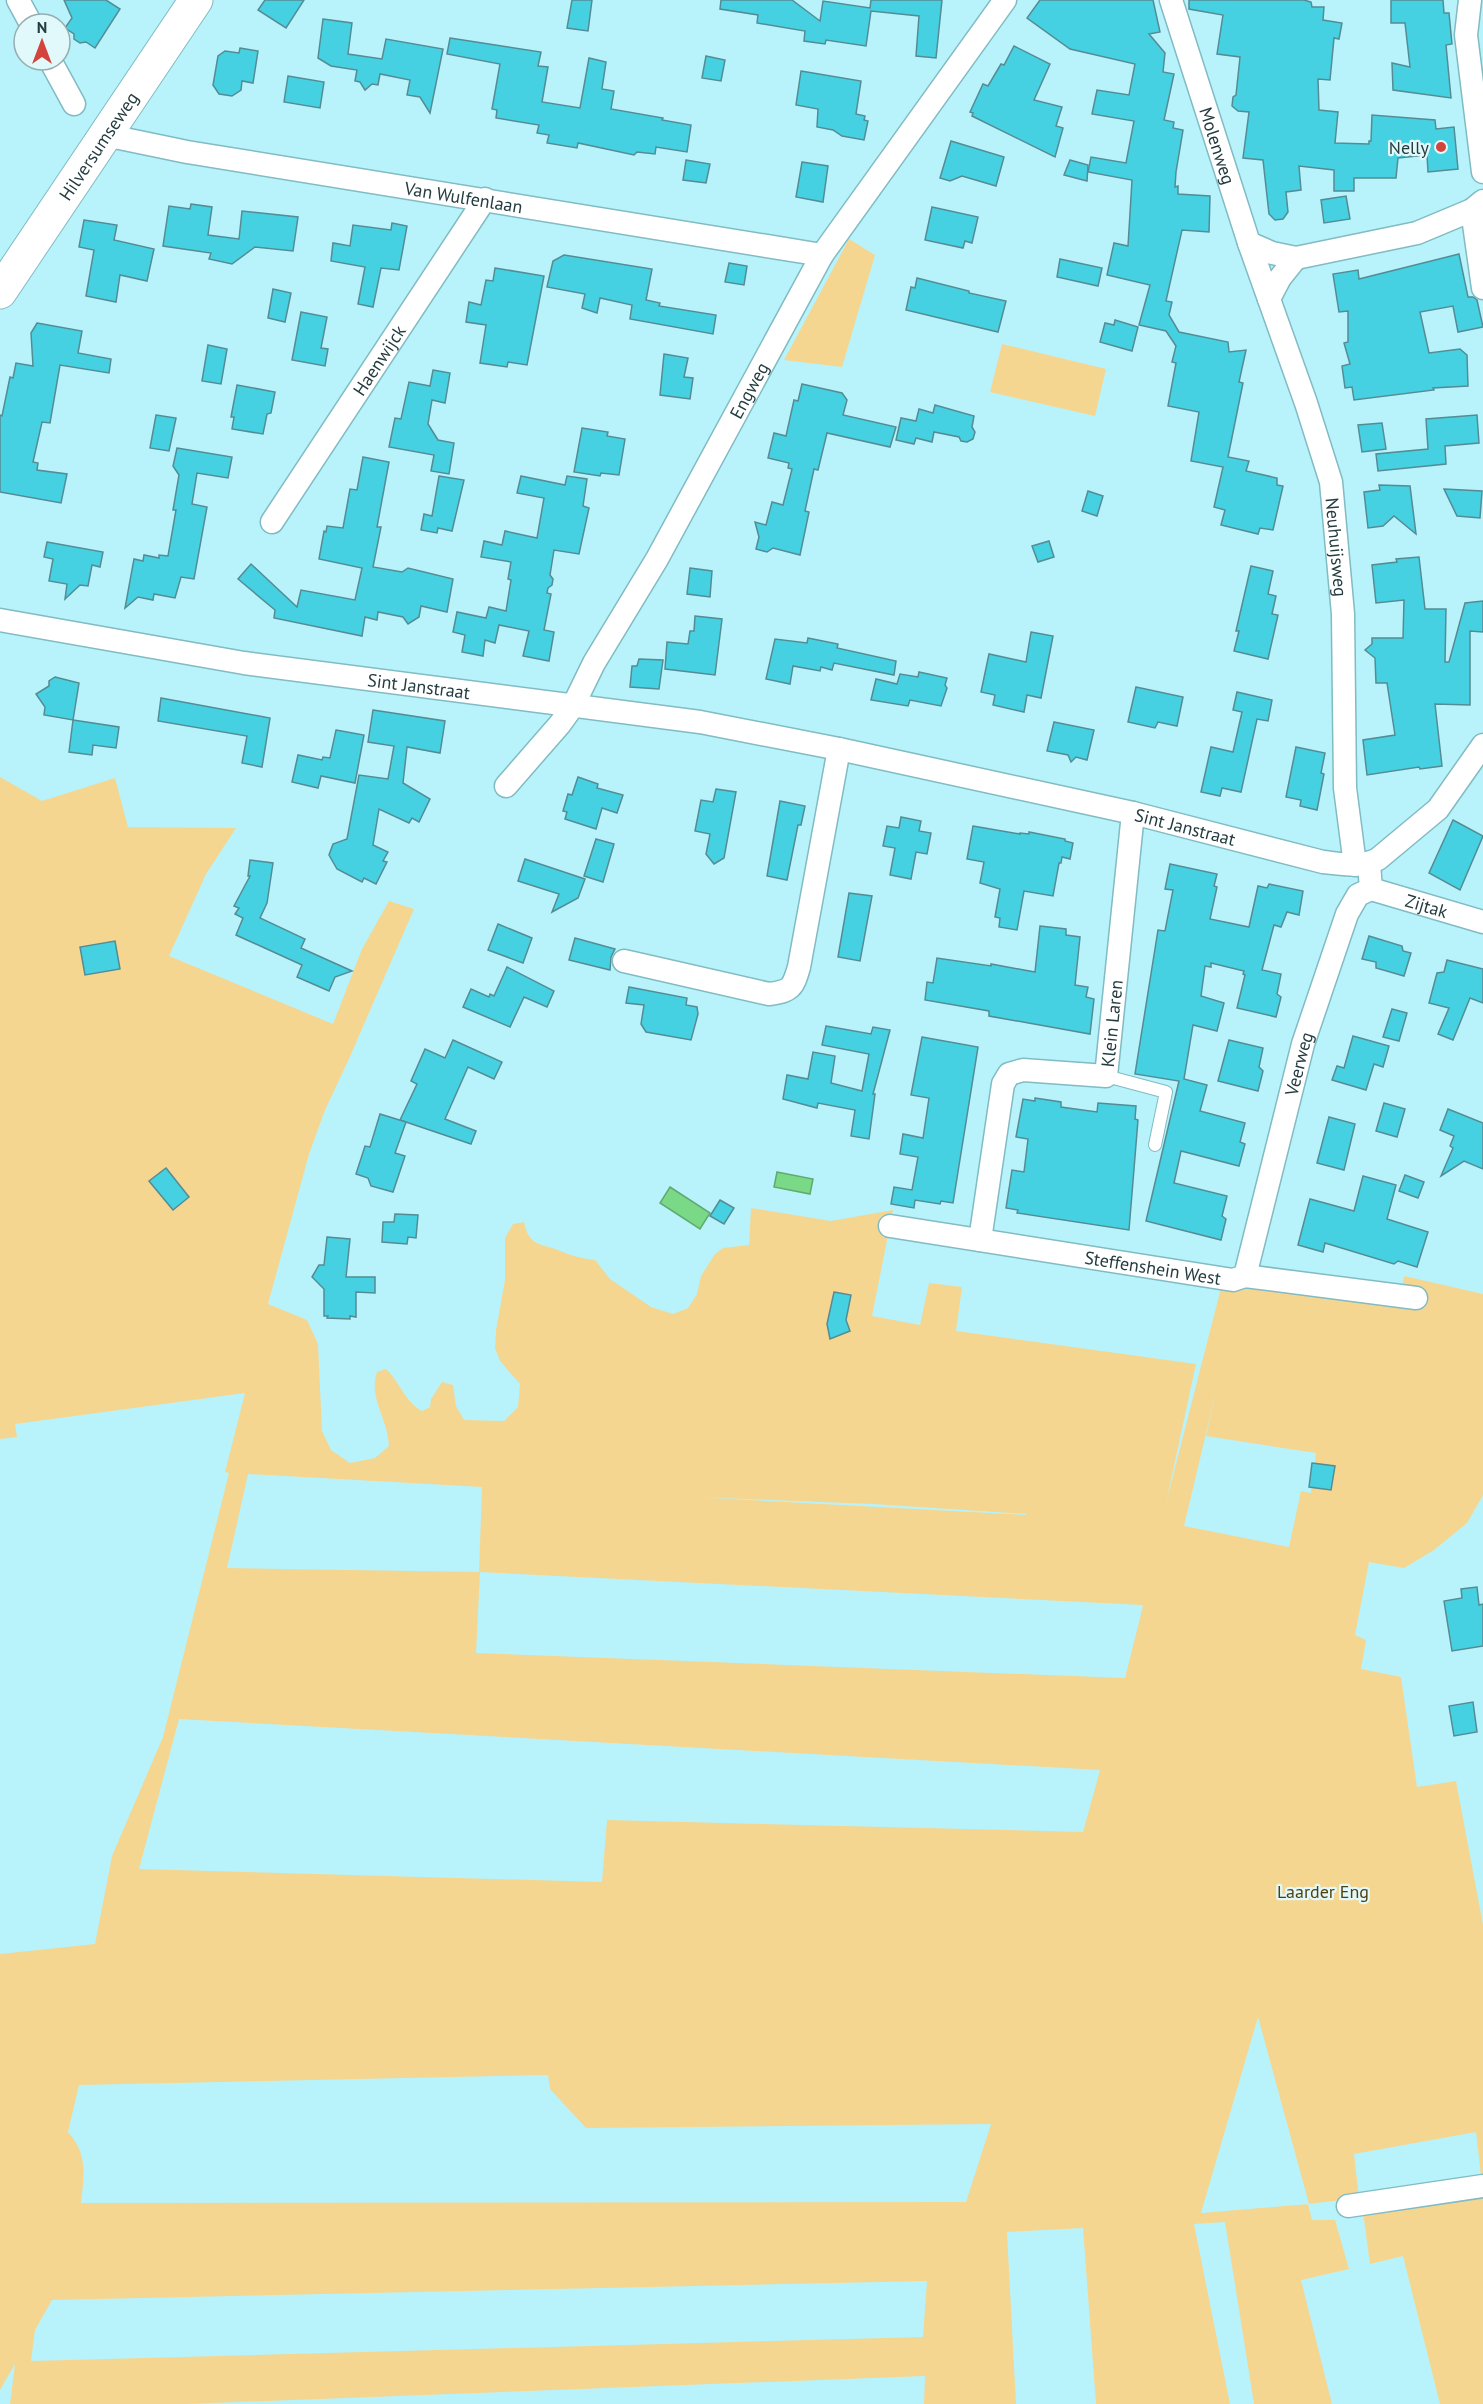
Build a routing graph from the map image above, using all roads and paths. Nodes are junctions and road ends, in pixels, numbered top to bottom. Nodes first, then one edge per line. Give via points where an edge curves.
1 (196, 0) edge
2 (1005, 0) edge
3 (1171, 0) edge
4 (1470, 0) edge
5 (57, 72) edge
6 (74, 104) dead end
7 (105, 135) junction
8 (1483, 172) edge
9 (485, 199) junction
10 (1478, 206) edge
11 (1249, 243) junction
12 (822, 255) junction
13 (1296, 258) junction
14 (1483, 288) edge
15 (0, 292) edge
16 (1269, 299) junction
17 (272, 522) dead end
18 (0, 620) edge
19 (573, 706) junction
20 (1483, 745) edge
21 (838, 748) junction
22 (506, 786) dead end
23 (1133, 813) junction
24 (1362, 865) junction
25 (1371, 889) junction
26 (1483, 922) edge
27 (624, 961) dead end
28 (1106, 1076) junction
29 (1155, 1145) dead end
30 (890, 1226) dead end
31 (980, 1240) junction
32 (1236, 1284) junction
33 (1416, 1298) dead end
34 (1483, 2186) edge
35 (1347, 2206) dead end

1 - 7 main road, Hilversumseweg
2 - 12 street, Engweg
3 - 11 street, Molenweg
4 - 8 street via 1466,35
5 - 6 street
7 - 9 street, Van Wulfenlaan via 164,148
7 - 15 main road, Hilversumseweg
9 - 12 street, Van Wulfenlaan
9 - 17 street, Haenwijck
10 - 13 street via 1417,233
10 - 14 street
11 - 13 street
11 - 16 street, Neuhuijsweg
12 - 19 street, Engweg
13 - 16 street
16 - 24 street, Neuhuijsweg via 1331,483 1343,614 1346,788
18 - 19 street, Sint Janstraat via 244,663
19 - 21 street, Sint Janstraat via 700,722
19 - 22 street, Engweg
20 - 24 street via 1438,809 1378,859
21 - 23 street, Sint Janstraat
21 - 27 street via 799,967 794,983 785,992 770,994
23 - 24 street, Sint Janstraat via 1323,862
23 - 28 street, Klein Laren
24 - 25 street
25 - 26 street, Zijtak
25 - 32 street, Veerweg via 1358,895 1347,914 1304,1044
28 - 29 lane via 1166,1092
28 - 31 street, Klein Laren via 1023,1070 1009,1074 1003,1084
30 - 31 street, Steffenshein West
31 - 32 street, Steffenshein West
32 - 33 street, Steffenshein West
34 - 35 street

